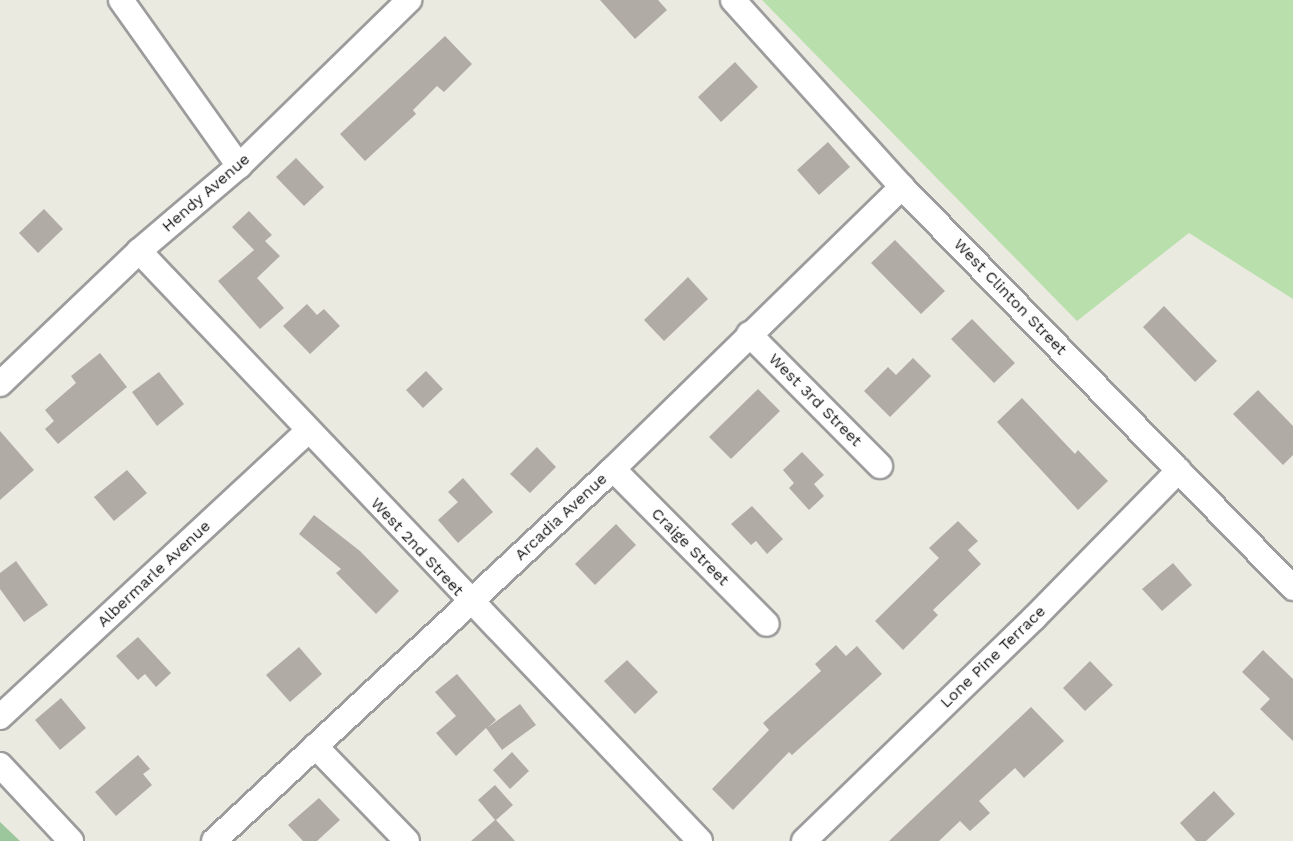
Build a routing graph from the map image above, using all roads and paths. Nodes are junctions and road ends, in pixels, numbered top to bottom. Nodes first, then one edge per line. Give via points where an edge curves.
1 (121, 0) edge
2 (409, 0) edge
3 (733, 0) edge
4 (239, 166) junction
5 (902, 187) junction
6 (139, 251) junction
7 (749, 334) junction
8 (0, 384) edge
9 (308, 431) junction
10 (880, 466) dead end
11 (613, 469) junction
12 (1179, 470) junction
13 (1293, 588) edge
14 (470, 604) junction
15 (767, 624) dead end
16 (0, 717) edge
17 (315, 746) junction
18 (0, 765) edge
19 (71, 841) edge
20 (214, 841) edge
21 (407, 841) edge
22 (700, 841) edge
23 (804, 841) edge

1 - 4 street
2 - 4 street, Hendy Avenue
3 - 5 street, West Clinton Street
4 - 6 street, Hendy Avenue
5 - 7 street, Arcadia Avenue
5 - 12 street, West Clinton Street
6 - 8 street, Hendy Avenue
6 - 9 street, West 2nd Street
7 - 10 street, West 3rd Street
7 - 11 street, Arcadia Avenue
9 - 14 street, West 2nd Street
9 - 16 street, Albermarle Avenue
11 - 14 street, Arcadia Avenue
11 - 15 street, Craige Street
12 - 13 street, West Clinton Street
12 - 23 street, Lone Pine Terrace via 1034,618
14 - 17 street, Arcadia Avenue
14 - 22 street, West 2nd Street
17 - 20 street, Arcadia Avenue
17 - 21 street
18 - 19 street

